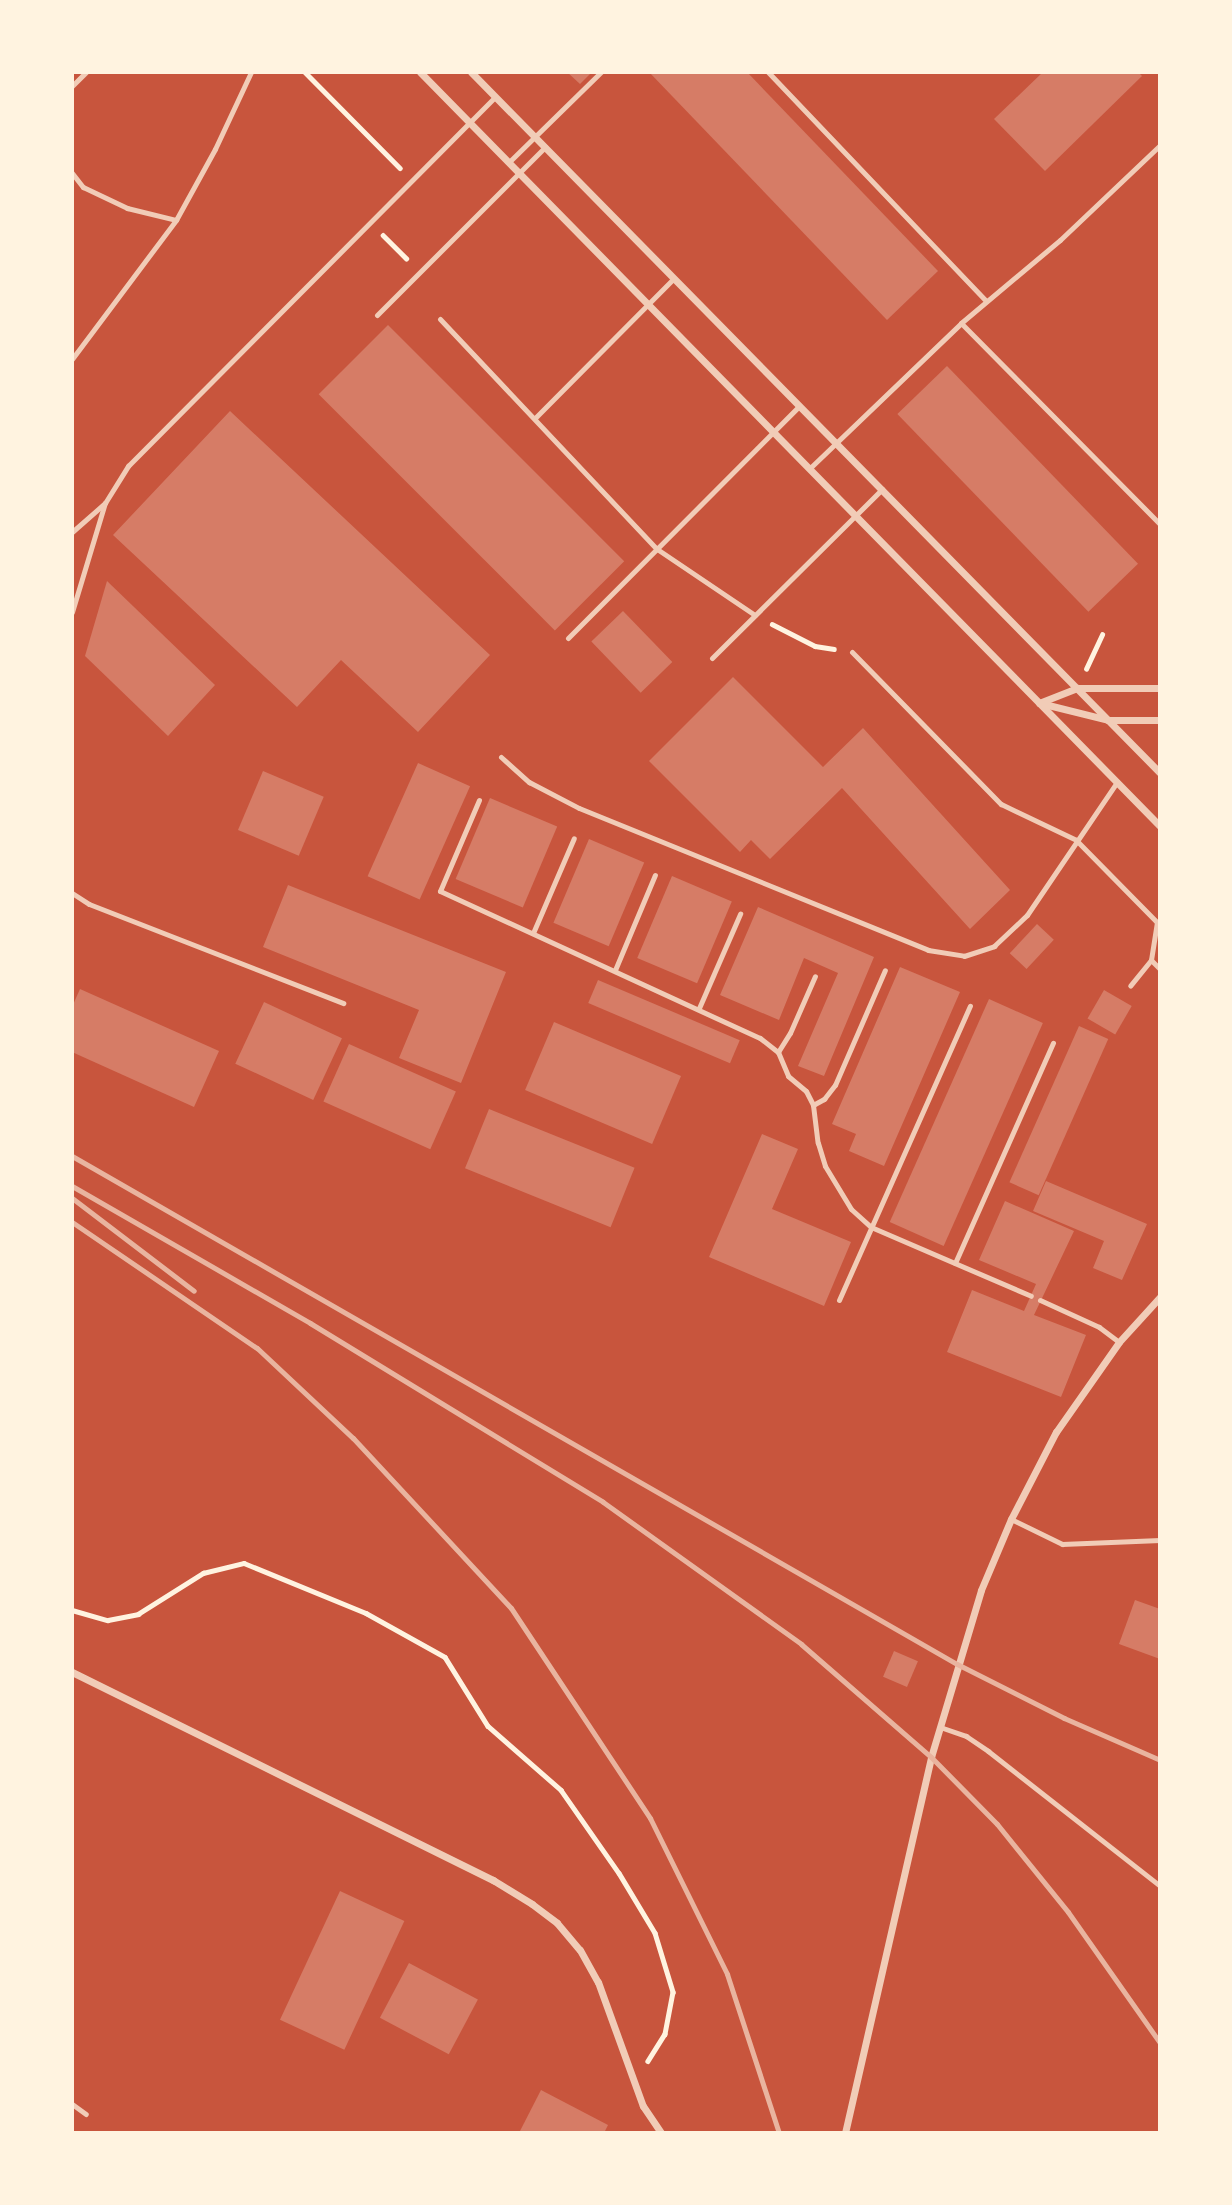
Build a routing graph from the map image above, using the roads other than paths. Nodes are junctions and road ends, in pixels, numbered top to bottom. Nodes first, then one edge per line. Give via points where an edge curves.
1 (86, 72) edge
2 (251, 72) edge
3 (420, 72) edge
4 (471, 72) edge
5 (601, 72) edge
6 (768, 72) edge
7 (72, 86) edge
8 (495, 97) junction
9 (470, 122) junction
10 (535, 136) junction
11 (1160, 145) edge
12 (545, 147) junction
13 (509, 162) junction
14 (519, 172) junction
15 (72, 173) edge
16 (176, 220) junction
17 (674, 278) junction
18 (986, 301) junction
19 (648, 304) junction
20 (377, 315) dead end
21 (440, 319) dead end
22 (961, 323) junction
23 (72, 359) edge
24 (799, 406) junction
25 (535, 418) junction
26 (773, 431) junction
27 (837, 444) junction
28 (810, 468) junction
29 (881, 489) junction
30 (105, 503) junction
31 (855, 515) junction
32 (1160, 524) edge
33 (72, 532) edge
34 (657, 549) junction
35 (72, 612) edge
36 (755, 615) junction
37 (568, 638) dead end
38 (852, 652) road end
39 (712, 658) dead end
40 (1077, 688) junction
41 (1160, 688) edge
42 (1039, 703) junction
43 (1108, 720) junction
44 (1160, 720) edge
45 (501, 757) dead end
46 (1160, 773) edge
47 (1117, 782) junction
48 (479, 800) dead end
49 (1160, 826) edge
50 (574, 838) dead end
51 (1076, 840) junction
52 (656, 875) dead end
53 (72, 893) edge
54 (740, 914) dead end
55 (533, 933) junction
56 (1151, 960) junction
57 (1160, 969) edge
58 (615, 970) junction
59 (885, 970) dead end
60 (816, 976) dead end
61 (1130, 986) dead end
62 (343, 1003) dead end
63 (970, 1006) dead end
64 (699, 1008) junction
65 (1053, 1043) dead end
66 (778, 1052) junction
67 (813, 1105) junction
68 (871, 1227) junction
69 (955, 1263) junction
70 (1031, 1296) dead end
71 (1160, 1297) edge
72 (839, 1300) dead end
73 (1040, 1300) dead end
74 (1118, 1342) junction
75 (1011, 1519) junction
76 (1160, 1540) edge
77 (72, 1672) edge
78 (940, 1727) junction
79 (1160, 1886) edge
80 (72, 2104) edge
81 (86, 2114) dead end
82 (661, 2133) edge
83 (845, 2133) edge

1 - 7 lane
2 - 16 lane
3 - 9 street
4 - 8 street
5 - 10 lane
6 - 18 lane
8 - 9 lane
8 - 10 street
9 - 13 street
9 - 30 lane via 128,466
10 - 12 street
10 - 13 lane
11 - 18 lane via 1060,240
12 - 14 lane
12 - 17 street
13 - 14 street
14 - 19 street
14 - 20 lane
15 - 16 lane via 83,187 127,208
16 - 23 lane
17 - 19 lane
17 - 24 street
18 - 22 lane
19 - 25 lane
19 - 26 street
21 - 25 lane
22 - 27 lane
22 - 32 lane
24 - 26 lane
24 - 27 street
25 - 34 lane
26 - 28 street
26 - 34 lane
27 - 28 lane
27 - 29 street
28 - 31 street
29 - 31 lane
29 - 40 street
30 - 33 lane
30 - 35 lane
31 - 36 lane
31 - 42 street
34 - 36 lane
34 - 37 lane
36 - 39 lane
38 - 51 lane via 1001,804
40 - 41 street
40 - 42 street
40 - 43 street
42 - 43 street
42 - 47 street
43 - 44 street
43 - 46 street
45 - 51 lane via 529,782 579,808 928,950 964,956 994,946 1027,915
47 - 49 street
47 - 51 lane
48 - 55 lane via 440,891
50 - 55 lane
51 - 56 lane via 1157,922
52 - 58 lane
53 - 62 lane via 89,904
54 - 64 lane
55 - 58 lane
56 - 57 lane
56 - 61 lane
58 - 64 lane
59 - 67 lane via 835,1085
60 - 66 lane
63 - 68 lane
64 - 66 lane
65 - 69 lane
66 - 67 lane via 788,1076 806,1091
67 - 68 lane via 825,1166 851,1209
68 - 69 lane
68 - 72 lane
69 - 70 lane
71 - 74 street
73 - 74 lane via 1099,1326
74 - 75 street via 1056,1432
75 - 76 lane via 1062,1544
75 - 78 street via 981,1590
77 - 82 street via 532,1903 580,1950 598,1982 643,2106
78 - 79 lane via 966,1736 988,1751
78 - 83 street
80 - 81 lane

